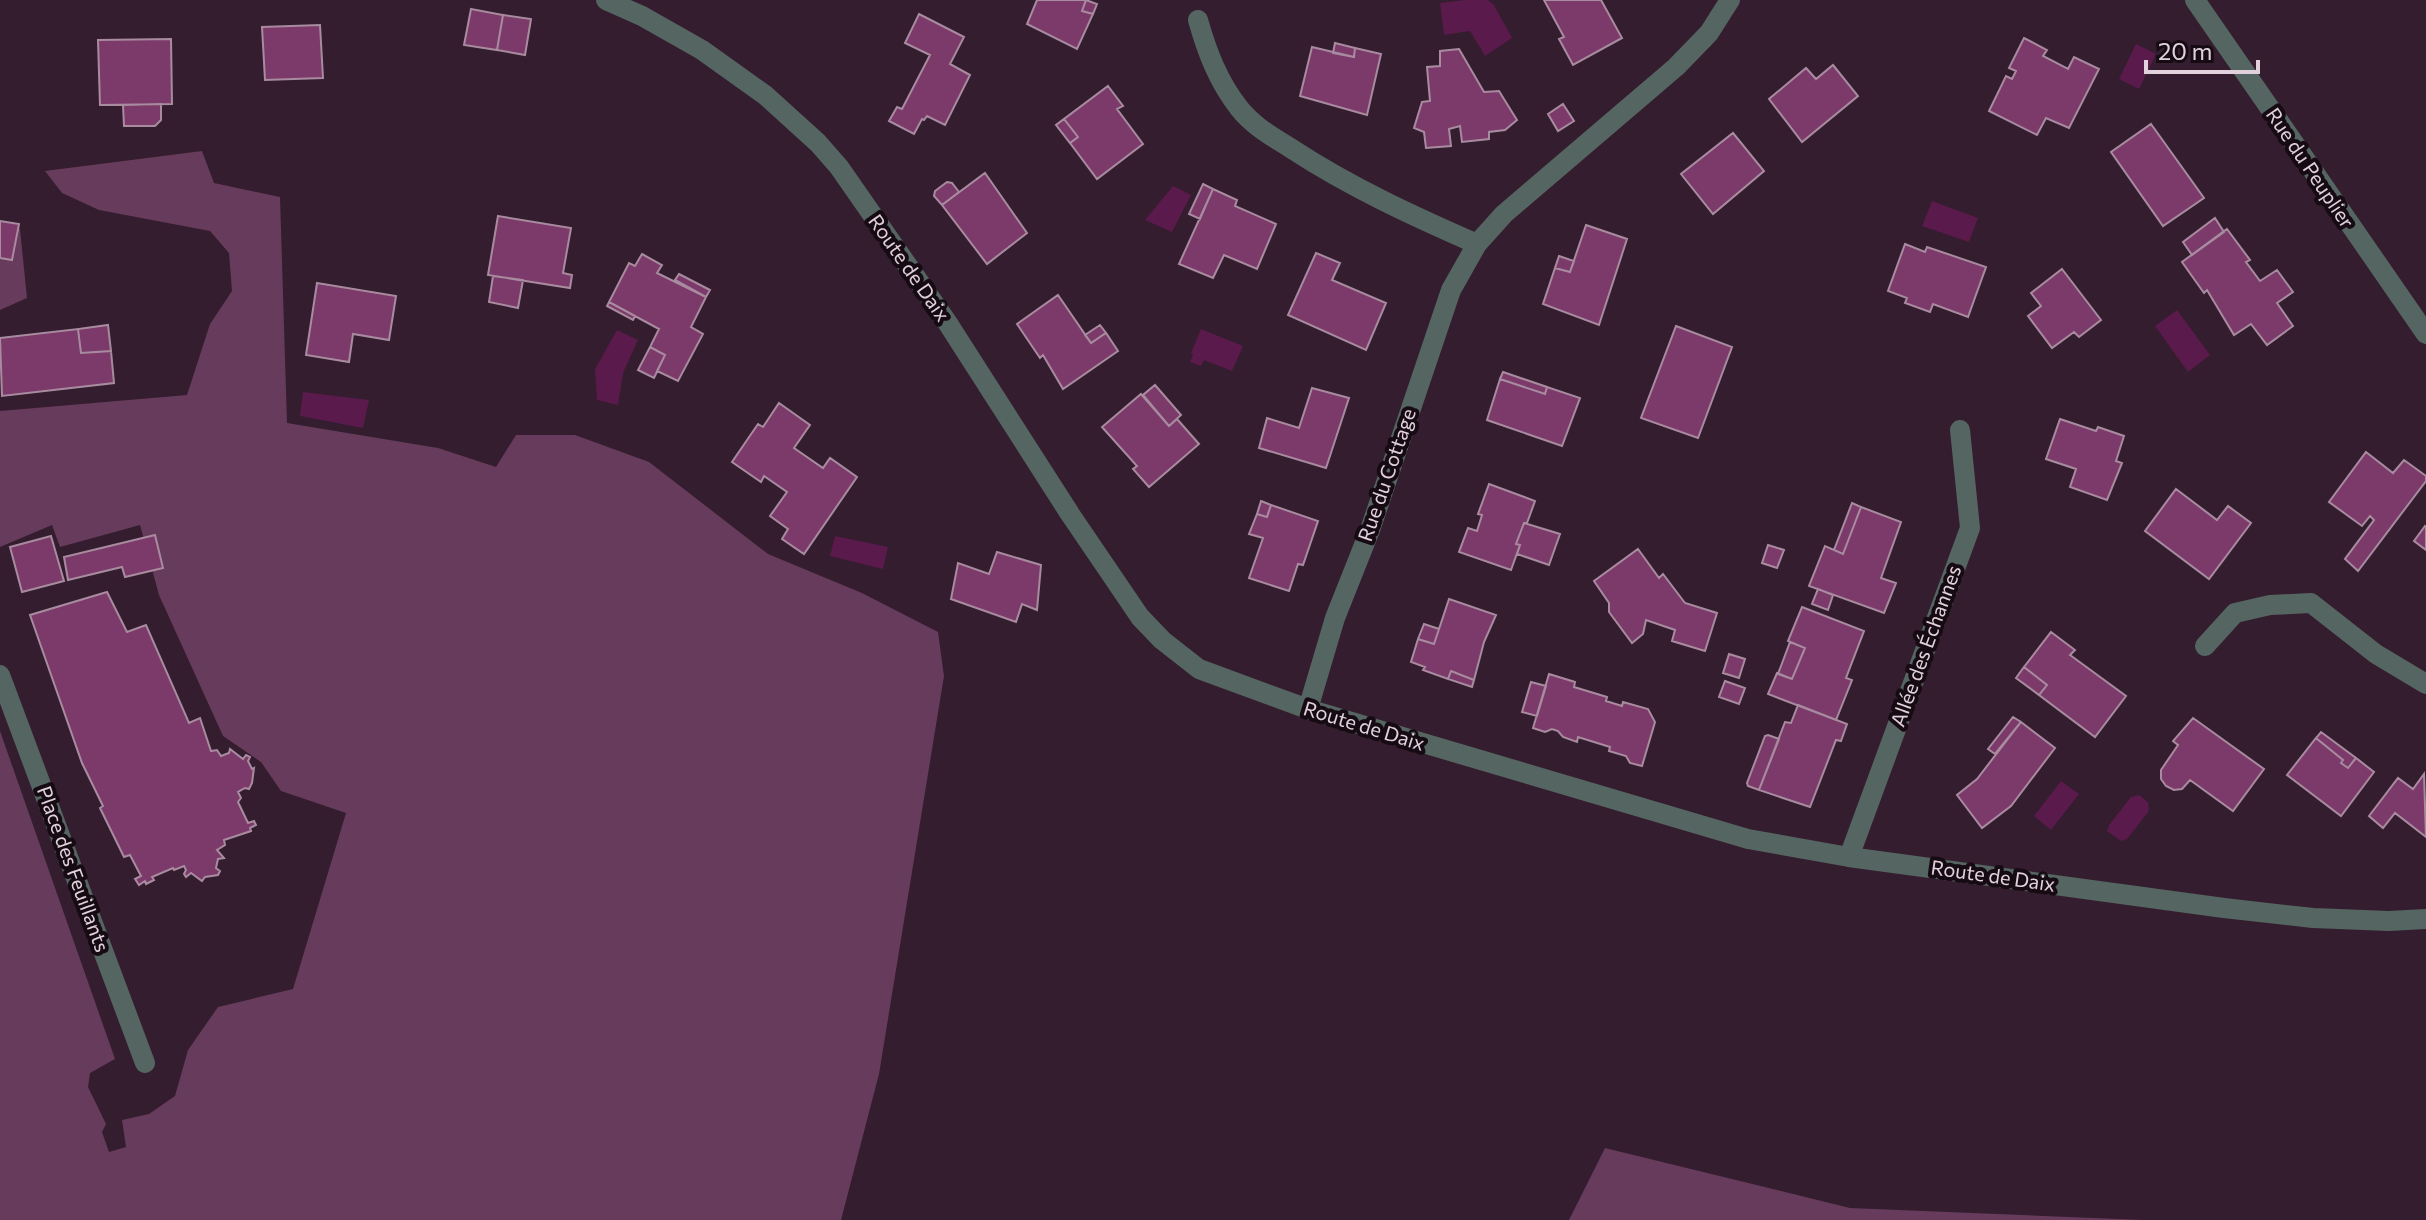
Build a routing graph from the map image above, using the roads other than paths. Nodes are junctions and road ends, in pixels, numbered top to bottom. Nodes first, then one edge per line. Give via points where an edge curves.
1 (606, 0) edge
2 (1730, 0) edge
3 (2195, 0) edge
4 (1198, 20) dead end
5 (1477, 244) junction
6 (2426, 334) edge
7 (1960, 430) dead end
8 (2205, 646) dead end
9 (0, 675) edge
10 (2426, 684) edge
11 (1308, 709) junction
12 (1849, 857) junction
13 (2426, 919) edge
14 (145, 1063) dead end

1 - 11 street, Route de Daix via 702,50 765,95 839,167 1140,617 1162,640 1199,669
2 - 5 street, Rue du Cottage via 1693,50 1504,214
3 - 6 street, Rue du Peuplier
4 - 5 street via 1222,84 1260,129 1321,168
5 - 11 street, Rue du Cottage via 1451,290 1430,346
7 - 12 street, Allée des Échannes via 1970,528
8 - 10 street via 2235,613 2311,603 2376,654
9 - 14 street, Place des Feuillants
11 - 12 street, Route de Daix via 1748,839
12 - 13 street, Route de Daix via 2313,918

